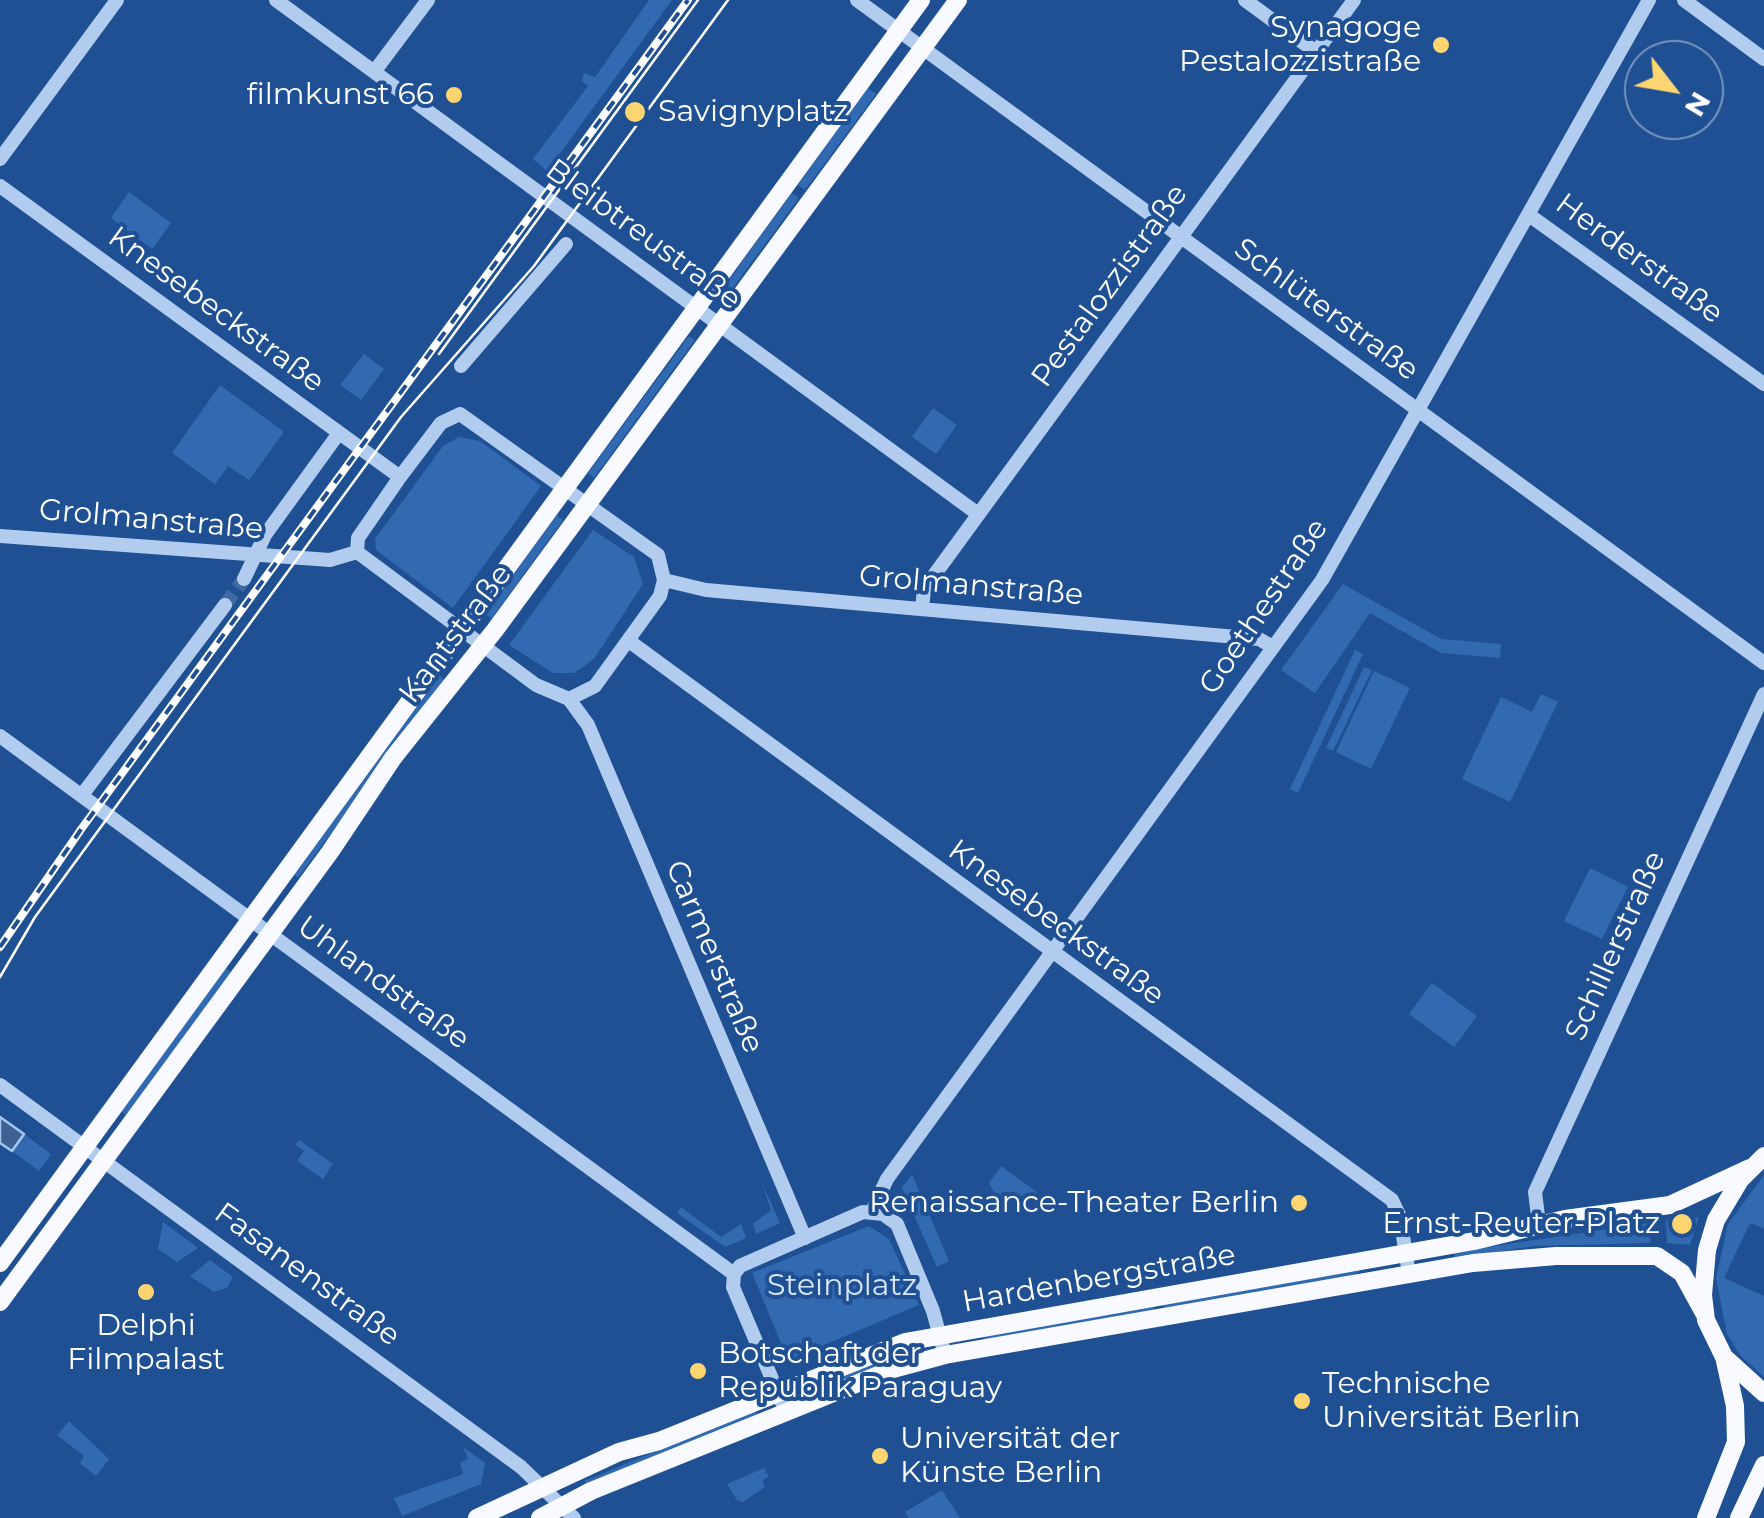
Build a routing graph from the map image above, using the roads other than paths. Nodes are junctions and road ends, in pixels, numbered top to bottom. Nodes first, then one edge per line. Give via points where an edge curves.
1 (116, 0) edge
2 (276, 0) edge
3 (428, 0) edge
4 (857, 0) edge
5 (921, 0) edge
6 (958, 0) edge
7 (1244, 0) edge
8 (1354, 0) edge
9 (1649, 0) edge
10 (1684, 0) edge
11 (899, 31) junction
12 (923, 49) junction
13 (1316, 52) junction
14 (1764, 59) edge
15 (374, 72) junction
16 (0, 159) edge
17 (0, 186) edge
18 (1529, 214) junction
19 (582, 223) junction
20 (1180, 236) junction
21 (697, 308) junction
22 (721, 326) junction
23 (458, 371) dead end
24 (1764, 384) edge
25 (1418, 412) junction
26 (340, 433) junction
27 (400, 477) junction
28 (566, 486) junction
29 (588, 503) junction
30 (978, 514) junction
31 (0, 536) edge
32 (356, 552) junction
33 (258, 557) junction
34 (244, 579) tunnel mouth
35 (664, 580) junction
36 (225, 605) tunnel mouth
37 (922, 609) junction
38 (462, 630) junction
39 (629, 640) junction
40 (484, 646) junction
41 (1273, 647) junction
42 (1764, 663) edge
43 (1764, 694) edge
44 (569, 699) junction
45 (0, 736) edge
46 (82, 796) junction
47 (251, 920) junction
48 (270, 934) junction
49 (1050, 953) junction
50 (0, 1085) edge
51 (84, 1146) junction
52 (104, 1160) junction
53 (1757, 1162) edge
54 (872, 1211) junction
55 (1539, 1224) junction
56 (805, 1238) junction
57 (1406, 1254) junction
58 (0, 1263) edge
59 (734, 1274) junction
60 (1409, 1274) junction
61 (0, 1302) edge
62 (1704, 1313) junction
63 (940, 1334) junction
64 (945, 1355) junction
65 (1724, 1357) junction
66 (778, 1392) junction
67 (1764, 1393) edge
68 (786, 1412) junction
69 (1764, 1465) edge
70 (544, 1487) junction
71 (568, 1512) edge
72 (477, 1518) edge
73 (540, 1518) edge
74 (1706, 1518) edge
75 (1739, 1518) edge

1 - 16 street
2 - 15 street, Bleibtreustraße
3 - 15 street
4 - 11 street, Schlüterstraße
5 - 11 main road, Kantstraße
6 - 12 main road, Kantstraße
7 - 13 street
8 - 13 street, Pestalozzistraße
9 - 18 street, Goethestraße
10 - 14 street
11 - 12 street, Schlüterstraße
11 - 21 main road, Kantstraße
12 - 20 street, Schlüterstraße
12 - 22 main road, Kantstraße
13 - 20 street, Pestalozzistraße
15 - 19 street, Bleibtreustraße
17 - 26 street, Knesebeckstraße
18 - 24 street, Herderstraße
18 - 25 street, Goethestraße
19 - 21 street, Bleibtreustraße
19 - 23 street
20 - 25 street, Schlüterstraße
20 - 30 street, Pestalozzistraße
21 - 22 street, Bleibtreustraße
21 - 28 main road, Kantstraße
22 - 29 main road, Kantstraße
22 - 30 street, Bleibtreustraße
25 - 41 street, Goethestraße via 1322,580
25 - 42 street, Schlüterstraße
26 - 27 street, Knesebeckstraße
26 - 33 street via 265,535
27 - 28 street via 441,423 460,414
27 - 32 street via 358,538
28 - 29 street
28 - 38 main road, Kantstraße
29 - 35 street via 658,555
29 - 40 main road, Kantstraße
30 - 37 street, Pestalozzistraße via 924,589
31 - 33 street, Grolmanstraße
32 - 33 street, Grolmanstraße via 330,560
32 - 38 street
33 - 34 street
35 - 37 street, Grolmanstraße via 706,590
35 - 39 street
36 - 46 street
37 - 41 street, Grolmanstraße via 1259,638
38 - 40 street
38 - 47 main road, Kantstraße
39 - 44 street via 595,686
39 - 49 street, Knesebeckstraße
40 - 44 street via 536,685
40 - 48 main road, Kantstraße via 393,758
41 - 49 street, Goethestraße
43 - 55 street, Schillerstraße via 1535,1192
44 - 56 street, Carmerstraße via 588,725
45 - 46 street, Uhlandstraße
46 - 47 street, Uhlandstraße
47 - 48 street, Uhlandstraße
47 - 51 main road, Kantstraße
48 - 52 main road, Kantstraße
48 - 59 street, Uhlandstraße
49 - 54 street, Goethestraße via 887,1179
49 - 57 street, Knesebeckstraße via 1392,1200
50 - 51 street, Fasanenstraße
51 - 52 street, Fasanenstraße
51 - 58 main road, Kantstraße
52 - 61 main road, Kantstraße
52 - 70 street, Fasanenstraße
53 - 55 main road, Hardenbergstraße via 1684,1202
53 - 62 main road via 1724,1204 1712,1233
54 - 56 street
54 - 63 street via 897,1224
55 - 57 main road, Hardenbergstraße
56 - 59 street
57 - 60 street, Knesebeckstraße
57 - 63 main road, Hardenbergstraße
59 - 66 street via 733,1287
60 - 62 main road, Hardenbergstraße via 1491,1261 1647,1255 1682,1273
60 - 64 main road, Hardenbergstraße
62 - 65 main road
63 - 64 street
63 - 66 main road, Hardenbergstraße
64 - 68 main road, Hardenbergstraße
65 - 67 main road
65 - 74 main road via 1736,1406 1736,1442
66 - 68 street
66 - 70 main road, Hardenbergstraße
68 - 71 main road, Hardenbergstraße
69 - 75 main road
70 - 71 street, Fasanenstraße
70 - 72 main road, Hardenbergstraße
71 - 73 main road, Hardenbergstraße

